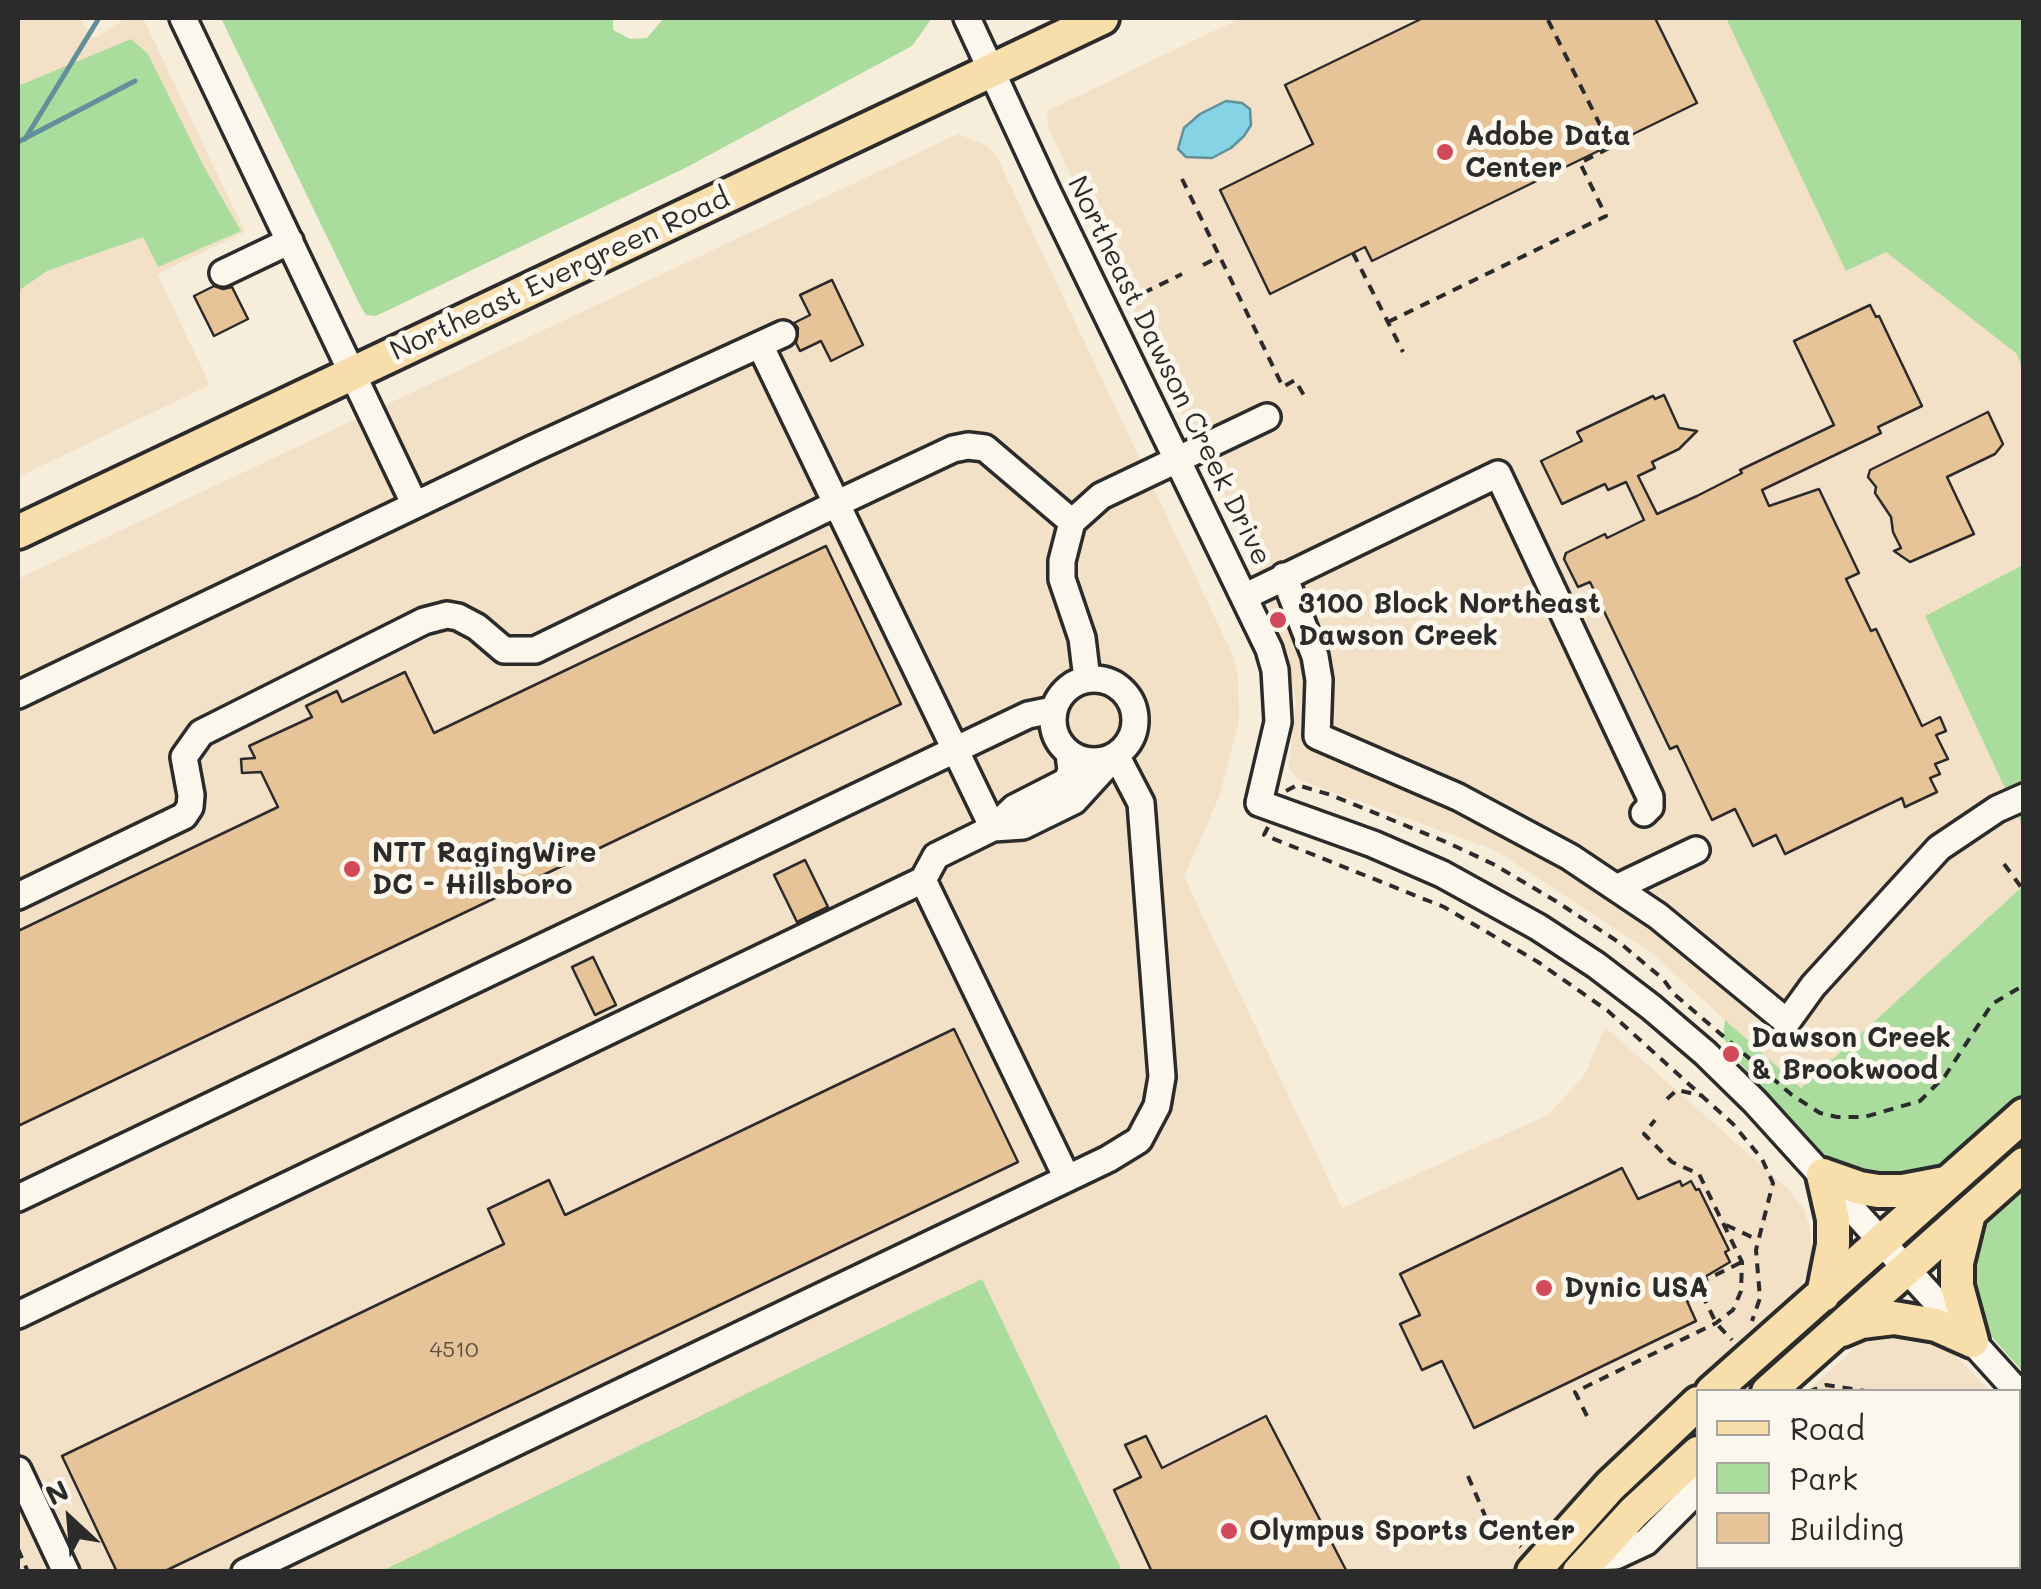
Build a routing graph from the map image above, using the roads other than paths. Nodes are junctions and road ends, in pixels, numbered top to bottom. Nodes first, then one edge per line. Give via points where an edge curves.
1 (183, 18) edge
2 (966, 18) edge
3 (1102, 18) edge
4 (991, 70) junction
5 (290, 241) junction
6 (223, 273) dead end
7 (783, 334) dead end
8 (760, 346) junction
9 (354, 374) junction
10 (1266, 418) dead end
11 (1178, 461) junction
12 (836, 504) junction
13 (415, 505) junction
14 (1072, 522) junction
15 (18, 532) edge
16 (1284, 576) junction
17 (1246, 596) junction
18 (1087, 679) junction
19 (18, 696) edge
20 (1053, 710) junction
21 (955, 750) junction
22 (1070, 754) junction
23 (1116, 756) junction
24 (2024, 796) edge
25 (1644, 813) dead end
26 (993, 828) junction
27 (1696, 850) dead end
28 (922, 880) junction
29 (1616, 888) junction
30 (18, 896) edge
31 (2024, 1115) edge
32 (2024, 1164) edge
33 (1822, 1175) junction
34 (1068, 1178) junction
35 (1949, 1182) junction
36 (18, 1198) edge
37 (1969, 1214) junction
38 (1882, 1242) junction
39 (1906, 1268) junction
40 (1823, 1295) junction
41 (18, 1315) edge
42 (1833, 1334) junction
43 (1972, 1342) junction
44 (1715, 1389) edge
45 (1771, 1389) edge
46 (2015, 1389) edge
47 (1696, 1404) edge
48 (1696, 1455) edge
49 (18, 1470) edge
50 (1696, 1482) edge
51 (1525, 1555) edge
52 (1585, 1564) edge
53 (66, 1572) edge
54 (246, 1572) edge

1 - 5 street
2 - 4 street, Northeast Dawson Creek Drive
3 - 4 main road, Northeast Evergreen Road
4 - 9 main road, Northeast Evergreen Road
4 - 11 street, Northeast Dawson Creek Drive
5 - 6 street
5 - 9 street
7 - 8 street
8 - 12 street
8 - 13 street
9 - 13 street
9 - 15 main road, Northeast Evergreen Road
10 - 11 street
11 - 14 street via 1102,496
11 - 17 street, Northeast Dawson Creek Drive
12 - 14 street via 968,446 985,448
12 - 21 street
12 - 30 street via 535,650 504,650 468,621 424,621 201,733 184,757 190,807 184,816
13 - 19 street
14 - 18 street via 1062,579 1082,638
16 - 17 street
16 - 25 street via 1498,474 1650,797
16 - 29 street via 1315,656 1317,736 1490,813
17 - 33 street, Northeast Dawson Creek Drive via 1269,648 1278,696 1259,804 1442,874 1596,965 1695,1044
18 - 20 street via 1072,684
18 - 23 street via 1118,686 1129,698 1134,730
20 - 21 street
20 - 22 street via 1052,727
21 - 26 street
21 - 36 street
22 - 23 street via 1100,761
22 - 26 street via 1066,782 1014,808
23 - 26 street via 1074,801 1024,826
23 - 34 street via 1144,816 1162,1077 1157,1106 1139,1140
24 - 29 street via 1930,856 1787,1022
26 - 28 street via 936,856
27 - 29 street
28 - 34 street
28 - 41 street
31 - 35 main road
32 - 37 main road
33 - 35 main road via 1878,1190
33 - 38 street, Northeast Dawson Creek Drive
33 - 40 main road via 1834,1245
34 - 54 street
35 - 38 main road
37 - 39 main road
37 - 43 main road via 1957,1286
38 - 39 street, Northeast Dawson Creek Drive
38 - 40 main road
39 - 42 main road
39 - 43 street, Northeast Dawson Creek Drive
40 - 44 main road
42 - 43 main road via 1894,1318 1936,1325
42 - 45 main road
43 - 46 street, Northeast Dawson Creek Drive
47 - 51 main road
48 - 52 main road
49 - 53 street
50 - 52 street via 1646,1542

